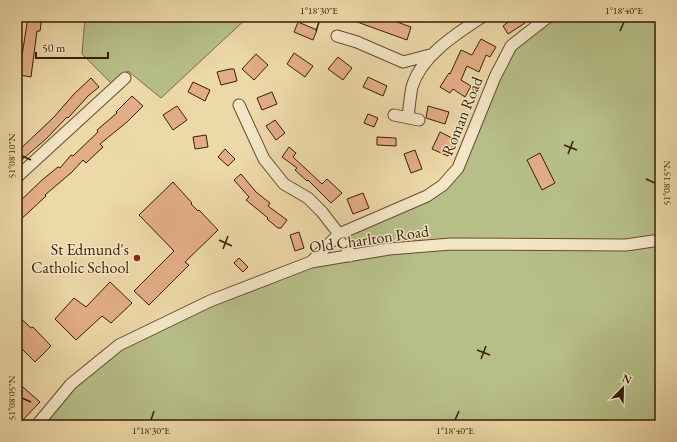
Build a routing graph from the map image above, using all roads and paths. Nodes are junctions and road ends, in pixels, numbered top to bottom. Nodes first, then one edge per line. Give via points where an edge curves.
1 (482, 17) edge
2 (548, 17) edge
3 (337, 36) dead end
4 (430, 55) junction
5 (403, 62) junction
6 (125, 78) dead end
7 (412, 87) junction
8 (239, 106) dead end
9 (394, 115) dead end
10 (17, 177) edge
11 (339, 234) junction
12 (660, 240) edge
13 (350, 256) junction
14 (311, 262) junction
15 (37, 425) edge

1 - 4 street
2 - 11 street, Roman Road via 511,46 495,77 458,168 443,185 427,196
3 - 5 street
4 - 5 street
4 - 7 street
5 - 7 street via 411,73
6 - 10 street
7 - 9 street via 413,119
8 - 11 street via 264,159 284,184 308,198
11 - 13 street
11 - 14 street, Roman Road
12 - 13 street, Old Charlton Road via 626,245 451,244 389,249
13 - 14 street, Old Charlton Road
14 - 15 street, Old Charlton Road via 210,300 119,345 71,384

